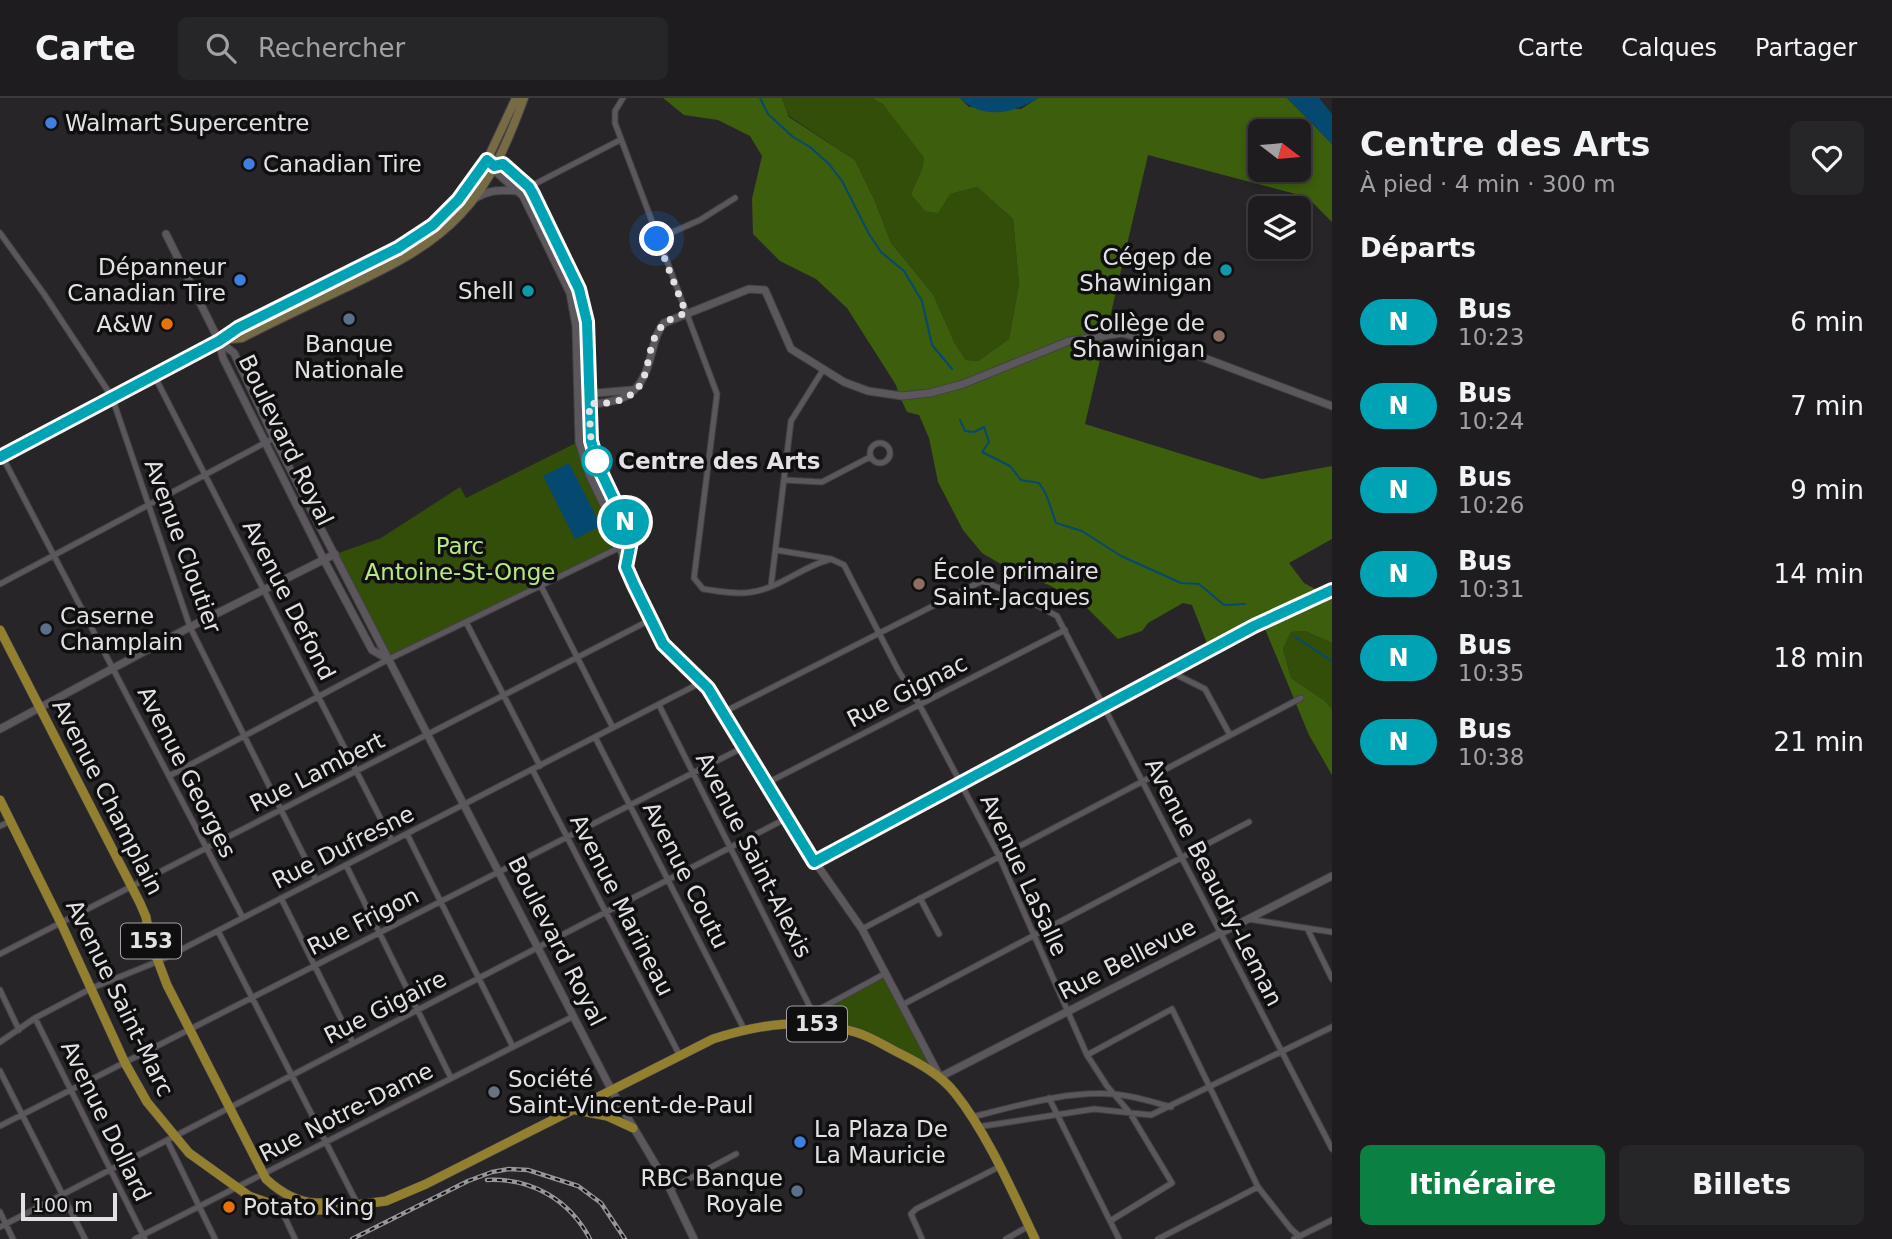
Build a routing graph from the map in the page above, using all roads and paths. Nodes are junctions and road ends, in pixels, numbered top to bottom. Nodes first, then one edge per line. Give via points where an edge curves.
1 (516, 98) edge
2 (524, 98) edge
3 (623, 98) edge
4 (620, 140) junction
5 (491, 163) junction
6 (529, 187) junction
7 (520, 191) junction
8 (735, 198) dead end
9 (472, 201) junction
10 (0, 233) edge
11 (166, 234) dead end
12 (657, 239) junction
13 (686, 313) junction
14 (219, 341) junction
15 (823, 370) junction
16 (154, 375) junction
17 (636, 389) junction
18 (578, 394) junction
19 (589, 394) junction
20 (112, 397) junction
21 (589, 404) junction
22 (578, 405) junction
23 (1332, 406) edge
24 (274, 438) junction
25 (265, 443) junction
26 (1, 456) edge
27 (870, 457) dead end
28 (205, 475) junction
29 (784, 480) junction
30 (148, 505) junction
31 (631, 542) junction
32 (621, 547) junction
33 (776, 550) junction
34 (335, 554) junction
35 (54, 555) junction
36 (831, 559) junction
37 (324, 560) junction
38 (626, 567) junction
39 (0, 584) edge
40 (541, 586) junction
41 (771, 586) junction
42 (263, 590) junction
43 (1332, 590) edge
44 (650, 620) junction
45 (466, 622) junction
46 (190, 627) junction
47 (0, 630) edge
48 (1065, 630) junction
49 (879, 634) junction
50 (577, 657) junction
51 (389, 659) junction
52 (114, 669) junction
53 (1169, 671) junction
54 (702, 682) junction
55 (504, 695) junction
56 (318, 697) junction
57 (1301, 698) dead end
58 (659, 705) junction
59 (919, 705) junction
60 (41, 707) junction
61 (1104, 708) junction
62 (722, 713) junction
63 (612, 728) junction
64 (0, 729) edge
65 (428, 734) junction
66 (1230, 735) junction
67 (244, 736) junction
68 (595, 737) junction
69 (742, 748) junction
70 (540, 765) junction
71 (533, 769) junction
72 (356, 771) junction
73 (693, 773) junction
74 (169, 776) junction
75 (1142, 782) junction
76 (961, 783) junction
77 (765, 784) junction
78 (0, 800) edge
79 (464, 804) junction
80 (631, 804) junction
81 (280, 810) junction
82 (785, 818) junction
83 (10, 821) junction
84 (1249, 822) dead end
85 (0, 826) edge
86 (407, 834) junction
87 (567, 837) junction
88 (392, 841) junction
89 (730, 847) junction
90 (207, 848) junction
91 (999, 856) junction
92 (1182, 858) junction
93 (814, 862) junction
94 (346, 865) junction
95 (499, 872) junction
96 (1332, 876) edge
97 (669, 879) junction
98 (317, 880) junction
99 (131, 887) junction
100 (281, 898) junction
101 (920, 898) junction
102 (441, 901) junction
103 (606, 912) junction
104 (243, 918) junction
105 (1248, 919) junction
106 (61, 923) junction
107 (1307, 928) junction
108 (862, 929) junction
109 (218, 931) junction
110 (1332, 932) edge
111 (378, 933) junction
112 (1221, 933) junction
113 (939, 934) dead end
114 (1034, 936) junction
115 (538, 947) junction
116 (0, 954) edge
117 (159, 961) junction
118 (315, 966) junction
119 (886, 973) junction
120 (480, 978) junction
121 (1332, 979) edge
122 (92, 988) junction
123 (0, 990) edge
124 (253, 998) junction
125 (902, 1005) junction
126 (418, 1010) junction
127 (1068, 1011) junction
128 (573, 1016) junction
129 (36, 1018) junction
130 (813, 1018) junction
131 (1332, 1027) edge
132 (190, 1029) junction
133 (744, 1029) junction
134 (19, 1030) junction
135 (0, 1042) edge
136 (353, 1044) junction
137 (513, 1047) junction
138 (1282, 1052) junction
139 (1087, 1055) junction
140 (680, 1057) junction
141 (125, 1063) junction
142 (0, 1071) edge
143 (292, 1075) junction
144 (940, 1077) junction
145 (451, 1078) junction
146 (1209, 1088) junction
147 (72, 1090) junction
148 (612, 1091) junction
149 (1113, 1094) junction
150 (1049, 1098) junction
151 (231, 1107) junction
152 (1171, 1107) junction
153 (574, 1110) junction
154 (1130, 1113) junction
155 (1056, 1114) junction
156 (22, 1115) junction
157 (971, 1117) junction
158 (0, 1126) edge
159 (977, 1127) junction
160 (633, 1129) junction
161 (170, 1139) junction
162 (326, 1142) junction
163 (1332, 1149) edge
164 (736, 1154) dead end
165 (999, 1167) junction
166 (111, 1170) junction
167 (264, 1173) junction
168 (237, 1187) junction
169 (1258, 1187) junction
170 (670, 1189) junction
171 (62, 1195) junction
172 (357, 1205) junction
173 (198, 1207) junction
174 (280, 1207) junction
175 (0, 1212) edge
176 (1332, 1220) edge
177 (1110, 1221) junction
178 (3, 1226) edge
179 (1029, 1226) junction
180 (144, 1237) edge
181 (1297, 1238) edge
182 (13, 1239) edge
183 (85, 1239) edge
184 (135, 1239) edge
185 (215, 1239) edge
186 (295, 1239) edge
187 (694, 1239) edge
188 (922, 1239) edge
189 (1006, 1239) edge
190 (1035, 1239) edge
191 (1119, 1239) edge
192 (1158, 1239) edge

1 - 5 main road
2 - 5 main road via 503,152
3 - 4 street via 615,111
4 - 6 street
4 - 12 street
5 - 6 street via 503,164
5 - 7 street
5 - 9 main road
5 - 14 main road via 433,225 398,248
6 - 19 street via 584,305
7 - 9 street via 494,190
7 - 18 street via 570,293
8 - 12 street
9 - 14 main road via 440,234 404,259 242,338
10 - 20 street, Avenue Cloutier
11 - 14 street, Boulevard Royal
12 - 13 street
13 - 15 street via 749,289 765,290 792,349
13 - 17 street via 664,323 657,332 645,377
13 - 41 street via 717,394 694,578 702,589 738,594
14 - 16 main road
14 - 24 street, Boulevard Royal via 234,353
14 - 25 street, Boulevard Royal
15 - 23 street via 868,391 902,396 930,393 1069,341 1122,333 1183,350
15 - 29 street via 792,421
16 - 20 main road
16 - 28 street, Avenue Defond
17 - 19 street
17 - 21 street via 616,402
18 - 19 street
18 - 22 street
19 - 21 street
20 - 26 main road
20 - 30 street, Avenue Cloutier
21 - 22 street
21 - 31 street via 591,441 599,468
22 - 32 street via 583,457
24 - 25 street
24 - 34 street, Boulevard Royal
25 - 28 street
25 - 37 street, Boulevard Royal
26 - 35 street, Avenue Georges
27 - 29 street via 822,482
28 - 30 street
28 - 42 street, Avenue Defond
29 - 33 street
30 - 35 street
30 - 46 street, Avenue Cloutier
31 - 32 street
31 - 38 street
32 - 38 street
32 - 40 street
33 - 36 street
33 - 41 street
34 - 37 street
34 - 51 street, Boulevard Royal
35 - 39 street
35 - 52 street, Avenue Georges
36 - 41 street
36 - 49 street, Avenue LaSalle via 844,565
37 - 42 street
37 - 51 street, Boulevard Royal via 372,650
38 - 44 street
40 - 45 street
40 - 50 street
42 - 46 street
42 - 56 street, Avenue Defond
43 - 53 street
44 - 50 street, Rue Lambert
44 - 54 street via 663,644
45 - 51 street
45 - 55 street
46 - 52 street
46 - 67 street, Avenue Cloutier
47 - 60 main road, Avenue Champlain / 153
48 - 49 street via 1057,616 982,581
48 - 59 street, Rue Gignac
48 - 61 street, Avenue Beaudry-Leman
49 - 59 street, Avenue LaSalle
49 - 62 street
50 - 55 street, Rue Lambert
50 - 63 street
51 - 56 street
51 - 65 street, Boulevard Royal
52 - 60 street
52 - 74 street, Avenue Georges
53 - 61 street
53 - 66 street via 1205,689
54 - 58 street, Rue Dufresne
54 - 62 street
55 - 65 street, Rue Lambert
55 - 70 street
56 - 67 street
56 - 72 street, Avenue Defond
57 - 66 street
58 - 63 street, Rue Dufresne
58 - 73 street, Avenue Saint-Alexis
59 - 76 street, Avenue LaSalle
59 - 77 street, Rue Gignac
60 - 64 street
60 - 99 main road, Avenue Champlain / 153
61 - 75 street, Avenue Beaudry-Leman
61 - 76 street
62 - 69 street
63 - 68 street, Rue Dufresne
65 - 72 street, Rue Lambert
65 - 79 street, Boulevard Royal
66 - 75 street
67 - 74 street
67 - 81 street, Avenue Cloutier
68 - 70 street, Rue Dufresne
68 - 80 street, Avenue Coutu
69 - 73 street, Rue Frigon
69 - 77 street
70 - 71 street, Rue Dufresne
71 - 79 street, Rue Dufresne
71 - 87 street, Avenue Marineau
72 - 81 street, Rue Lambert
72 - 88 street, Avenue Defond
73 - 80 street, Rue Frigon
73 - 89 street, Avenue Saint-Alexis
74 - 90 street, Avenue Georges
75 - 91 street
75 - 92 street, Avenue Beaudry-Leman
76 - 91 street, Avenue LaSalle
76 - 93 street
77 - 82 street
78 - 83 main road, Avenue Saint-Marc / 153
79 - 86 street, Rue Dufresne
79 - 95 street, Boulevard Royal
80 - 87 street, Rue Frigon
80 - 97 street, Avenue Coutu
81 - 90 street, Rue Lambert
81 - 98 street, Avenue Cloutier
82 - 89 street, Rue Gigaire
82 - 93 street
83 - 85 street
83 - 106 main road, Avenue Saint-Marc / 153
84 - 92 street
86 - 88 street, Rue Dufresne
86 - 102 street
87 - 95 street, Rue Frigon
87 - 103 street, Avenue Marineau
88 - 94 street, Rue Dufresne
89 - 97 street, Rue Gigaire
89 - 130 street, Avenue Saint-Alexis
90 - 99 street, Rue Lambert
90 - 104 street, Avenue Georges
91 - 101 street
91 - 114 street, Avenue LaSalle
92 - 112 street, Avenue Beaudry-Leman
92 - 114 street
93 - 108 street
94 - 98 street, Rue Dufresne
94 - 111 street
95 - 102 street, Rue Frigon
95 - 115 street, Boulevard Royal
96 - 105 street, Rue Bellevue
97 - 103 street, Rue Gigaire
97 - 133 street, Avenue Coutu
98 - 100 street, Rue Dufresne
99 - 106 street, Rue Lambert
99 - 117 main road, Avenue Champlain / 153
100 - 104 street, Rue Dufresne
100 - 118 street
101 - 108 street
101 - 113 street
102 - 111 street, Rue Frigon
102 - 120 street
103 - 115 street, Rue Gigaire
103 - 140 street, Avenue Marineau
104 - 109 street, Rue Dufresne
105 - 107 street
105 - 112 street, Rue Bellevue
106 - 116 street, Rue Lambert
106 - 122 main road, Avenue Saint-Marc / 153
107 - 110 street
107 - 121 street
108 - 119 street
109 - 117 street, Rue Dufresne
109 - 124 street
111 - 118 street, Rue Frigon
111 - 126 street
112 - 127 street, Rue Bellevue
112 - 138 street, Avenue Beaudry-Leman
114 - 125 street
114 - 127 street, Avenue LaSalle
115 - 120 street, Rue Gigaire
115 - 128 street, Boulevard Royal
117 - 122 street, Rue Dufresne
117 - 132 main road, Avenue Champlain / 153
118 - 124 street, Rue Frigon
118 - 136 street
119 - 125 street
119 - 130 street
120 - 126 street, Rue Gigaire
120 - 137 street
122 - 129 street, Rue Dufresne
122 - 141 main road, Avenue Saint-Marc / 153
123 - 134 street
124 - 132 street, Rue Frigon
124 - 143 street
125 - 144 street
126 - 136 street, Rue Gigaire
126 - 145 street
127 - 139 street, Avenue LaSalle
127 - 144 street, Rue Bellevue
128 - 137 street, Rue Notre-Dame
128 - 148 street, Boulevard Royal
129 - 134 street, Rue Dufresne
129 - 147 street, Avenue Dollard
130 - 133 main road, 153
130 - 144 main road, 153 via 857,1032
131 - 138 street
132 - 141 street, Rue Frigon
132 - 151 main road, Avenue Champlain / 153
133 - 140 main road, 153
134 - 135 street, Rue Dufresne
136 - 143 street, Rue Gigaire
137 - 145 street, Rue Notre-Dame
138 - 146 street
138 - 163 street, Avenue Beaudry-Leman
139 - 146 street via 1172,1009
139 - 149 street, Avenue LaSalle
140 - 148 main road, 153
141 - 147 street, Rue Frigon
141 - 161 main road, Avenue Saint-Marc / 153
142 - 156 street
143 - 151 street, Rue Gigaire
143 - 162 street
144 - 157 main road, 153
145 - 162 street, Rue Notre-Dame
146 - 152 street
146 - 169 street
147 - 156 street, Rue Frigon
147 - 166 street, Avenue Dollard
148 - 153 main road, 153
148 - 160 street, Boulevard Royal
149 - 150 street
149 - 152 street
149 - 154 street, Avenue LaSalle
150 - 155 street
150 - 157 street
151 - 161 street, Rue Gigaire
151 - 167 main road, Avenue Champlain / 153
152 - 154 street via 1151,1115
153 - 160 main road via 607,1116
153 - 172 main road, 153 via 414,1190 386,1201
154 - 155 street
154 - 177 street, Avenue LaSalle via 1172,1183
155 - 159 street
155 - 177 street
156 - 158 street, Rue Frigon
156 - 171 street
157 - 159 main road, 153
159 - 165 main road, 153
160 - 170 street, Boulevard Royal
161 - 166 street, Rue Gigaire
161 - 168 main road, Avenue Saint-Marc / 153
161 - 173 street, Avenue Saint-Marc
162 - 167 street, Rue Notre-Dame
162 - 172 street
164 - 170 street
165 - 179 main road, 153
165 - 188 street via 916,1209 911,1214
166 - 171 street, Rue Gigaire
166 - 180 street, Avenue Dollard
167 - 168 street, Rue Notre-Dame
167 - 172 main road, 153 via 278,1191 296,1199
168 - 173 street, Rue Notre-Dame
168 - 174 main road, 153
169 - 181 street
169 - 192 street
170 - 187 street, Boulevard Royal
171 - 178 street, Rue Gigaire
171 - 183 street
172 - 174 main road, 153 via 341,1210
173 - 180 street, Rue Notre-Dame
173 - 185 street, Avenue Saint-Marc
174 - 186 street
175 - 178 street
176 - 181 street
177 - 191 street
178 - 182 street
179 - 189 street
179 - 190 main road, 153
180 - 184 street, Rue Notre-Dame

